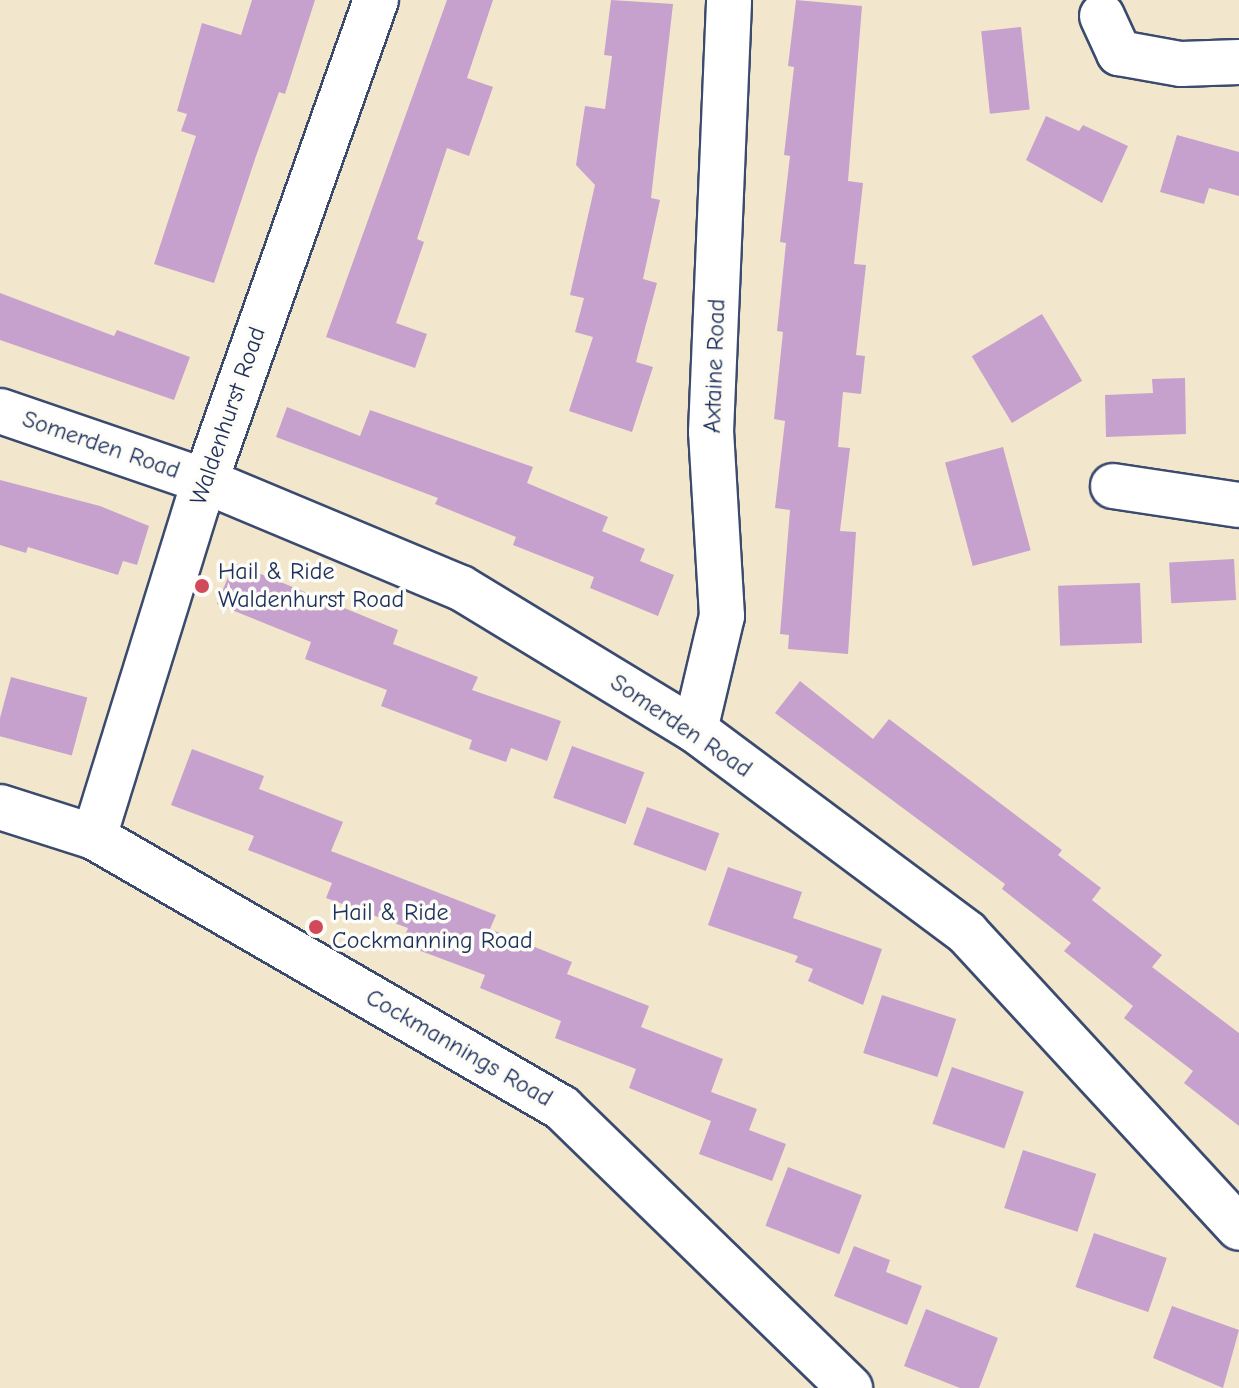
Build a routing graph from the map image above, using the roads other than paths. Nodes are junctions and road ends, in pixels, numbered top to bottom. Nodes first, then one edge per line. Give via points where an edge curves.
1 (376, 0) edge
2 (729, 0) edge
3 (1108, 50) dead end
4 (1239, 62) edge
5 (0, 411) edge
6 (205, 481) junction
7 (1113, 486) dead end
8 (1239, 505) edge
9 (695, 730) junction
10 (0, 807) edge
11 (94, 837) junction
12 (1239, 1228) edge
13 (850, 1388) edge

1 - 6 street, Waldenhurst Road
2 - 9 street, Axtaine Road via 711,432 722,616
3 - 4 street via 1181,64
5 - 6 street, Somerden Road
6 - 9 street, Somerden Road via 461,588
6 - 11 street, Waldenhurst Road
7 - 8 street
9 - 12 street, Somerden Road via 967,933
10 - 11 street, Cockmannings Road
11 - 13 street, Cockmannings Road via 562,1108

